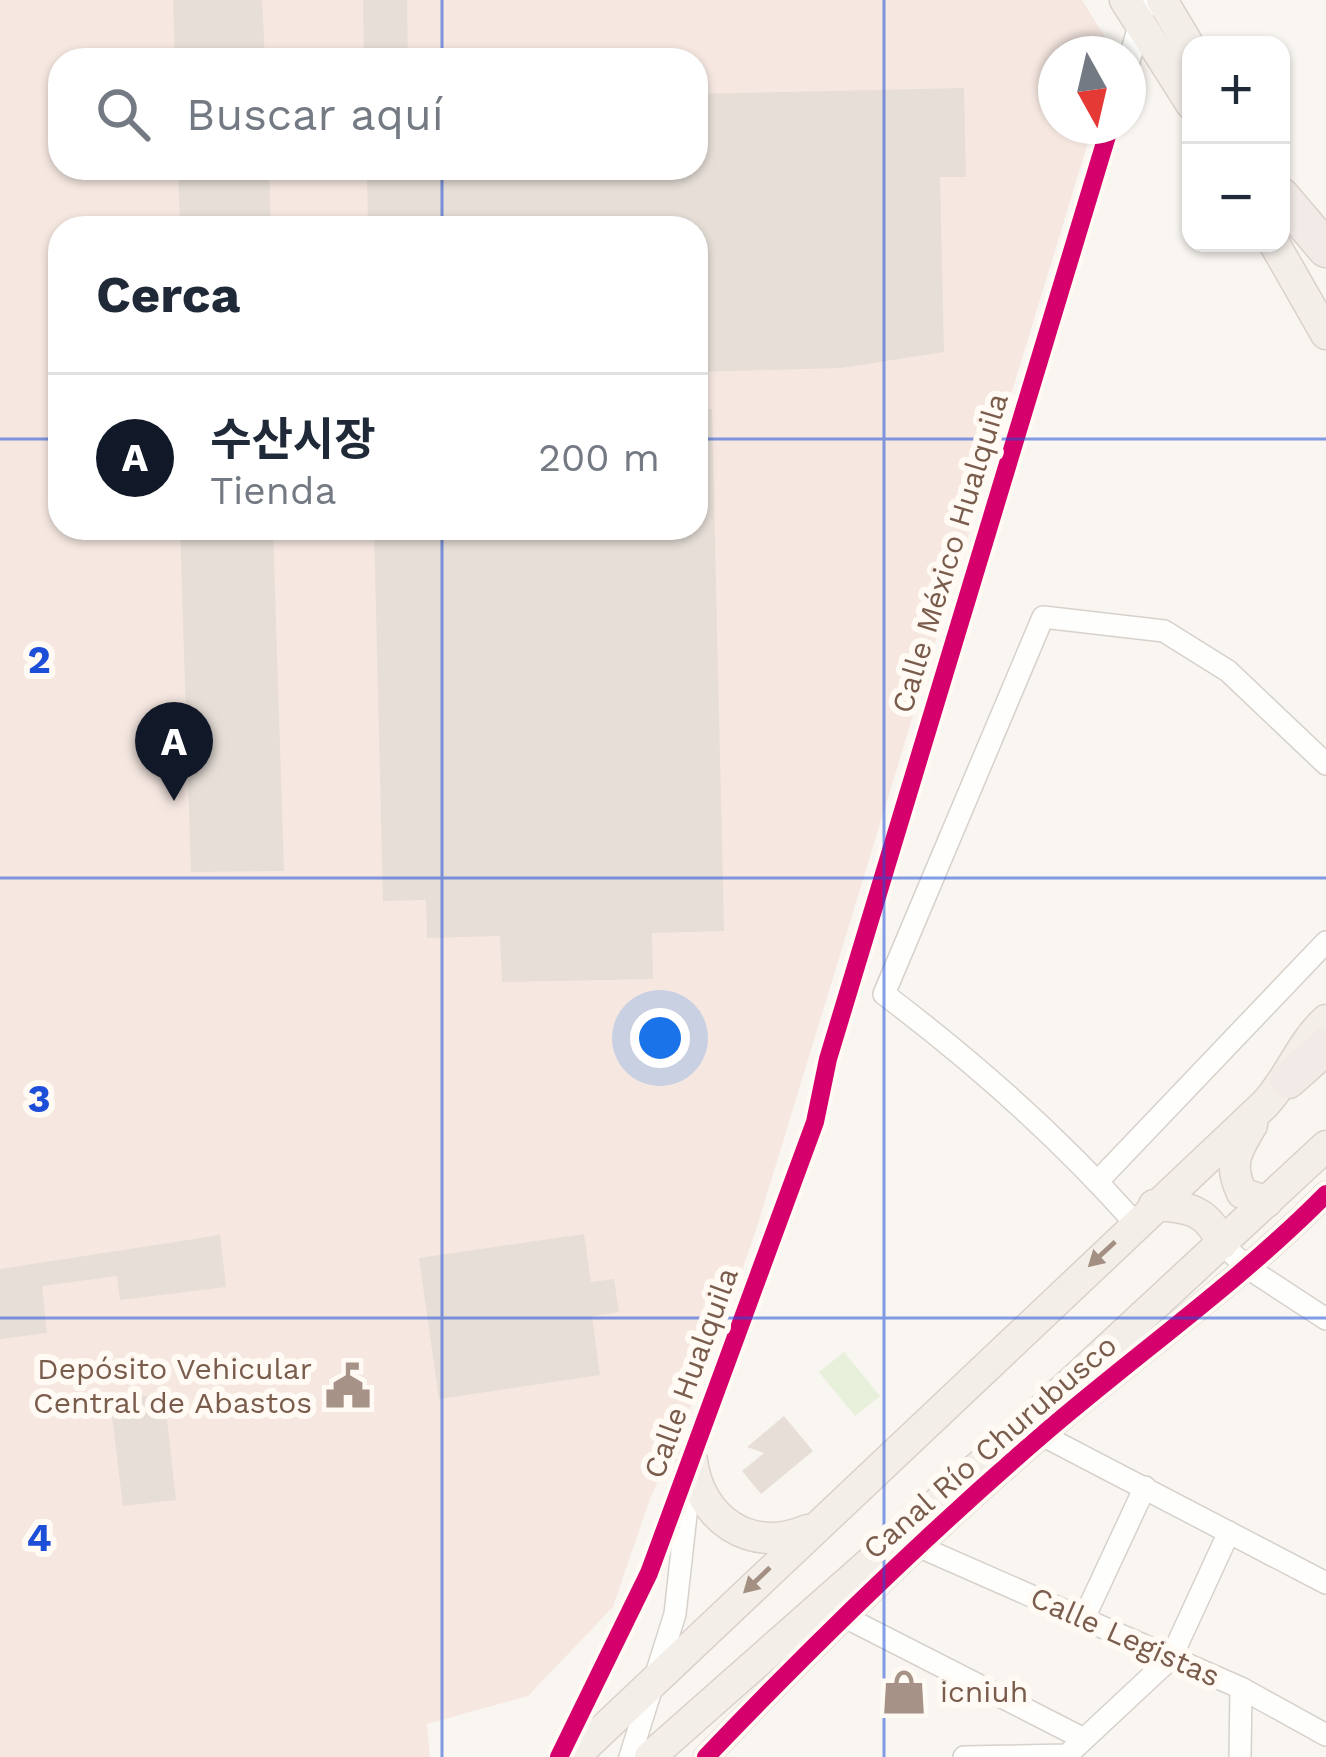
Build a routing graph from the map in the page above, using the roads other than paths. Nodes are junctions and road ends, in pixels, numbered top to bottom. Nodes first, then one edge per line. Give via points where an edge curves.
1 (1144, 5) edge
2 (1136, 36) edge
3 (1182, 41) edge
4 (1182, 85) edge
5 (1105, 144) edge
6 (1290, 207) edge
7 (1326, 249) edge
8 (1282, 252) edge
9 (1326, 334) edge
10 (1326, 764) edge
11 (1326, 942) edge
12 (884, 994) junction
13 (848, 997) junction
14 (1326, 1020) edge
15 (1326, 1046) edge
16 (1276, 1092) junction
17 (1326, 1146) edge
18 (1099, 1180) junction
19 (1326, 1194) edge
20 (1267, 1202) junction
21 (1145, 1214) junction
22 (1222, 1244) junction
23 (1247, 1268) junction
24 (1326, 1319) edge
25 (1042, 1435) junction
26 (690, 1464) junction
27 (1145, 1487) junction
28 (812, 1527) junction
29 (1229, 1532) junction
30 (920, 1546) junction
31 (1326, 1583) edge
32 (843, 1616) junction
33 (1084, 1618) junction
34 (1171, 1658) junction
35 (659, 1675) junction
36 (1241, 1688) junction
37 (1326, 1735) edge
38 (1071, 1750) edge
39 (559, 1757) edge
40 (574, 1757) edge
41 (630, 1757) edge
42 (650, 1757) edge
43 (706, 1757) edge
44 (964, 1757) edge
45 (1240, 1757) edge

1 - 2 street
1 - 3 main road
1 - 4 main road
5 - 13 street, Calle México Hualquila
6 - 7 highway
8 - 9 main road
10 - 12 street via 1228,671 1164,631 1043,617
11 - 18 street
12 - 13 street via 859,1003
12 - 18 street
13 - 26 street, Calle Hualquila via 815,1122
14 - 16 main road, Canal Río Churubusco
15 - 16 highway
16 - 20 main road via 1233,1162 1242,1193
16 - 21 main road, Canal Río Churubusco
17 - 20 main road, Canal Río Churubusco
18 - 21 street
19 - 23 street, Canal Río Churubusco
20 - 22 main road, Canal Río Churubusco
21 - 22 main road via 1187,1207 1205,1215
21 -> 28 main road, Canal Río Churubusco
22 - 23 street
22 - 42 main road, Canal Río Churubusco
23 - 24 street
23 - 25 street, Canal Río Churubusco
25 - 27 street
25 - 30 street, Canal Río Churubusco
26 - 28 main road via 705,1503 734,1530 774,1539
26 - 35 street, Calle Hualquila via 682,1574
26 - 39 street, Calle Hualquila via 623,1633
27 - 29 street
27 - 33 street
28 -> 35 main road, Canal Río Churubusco
29 - 31 street
29 - 34 street
30 - 32 street, Canal Río Churubusco
30 - 33 street, Calle Legistas
32 - 38 street
32 - 43 street, Canal Río Churubusco
33 - 34 street, Calle Legistas
34 - 36 street, Calle Legistas
34 - 38 street
35 - 40 main road, Canal Río Churubusco
35 - 41 street, Calle Hualquila
36 - 37 street, Calle Legistas
36 - 45 street
38 - 44 street

